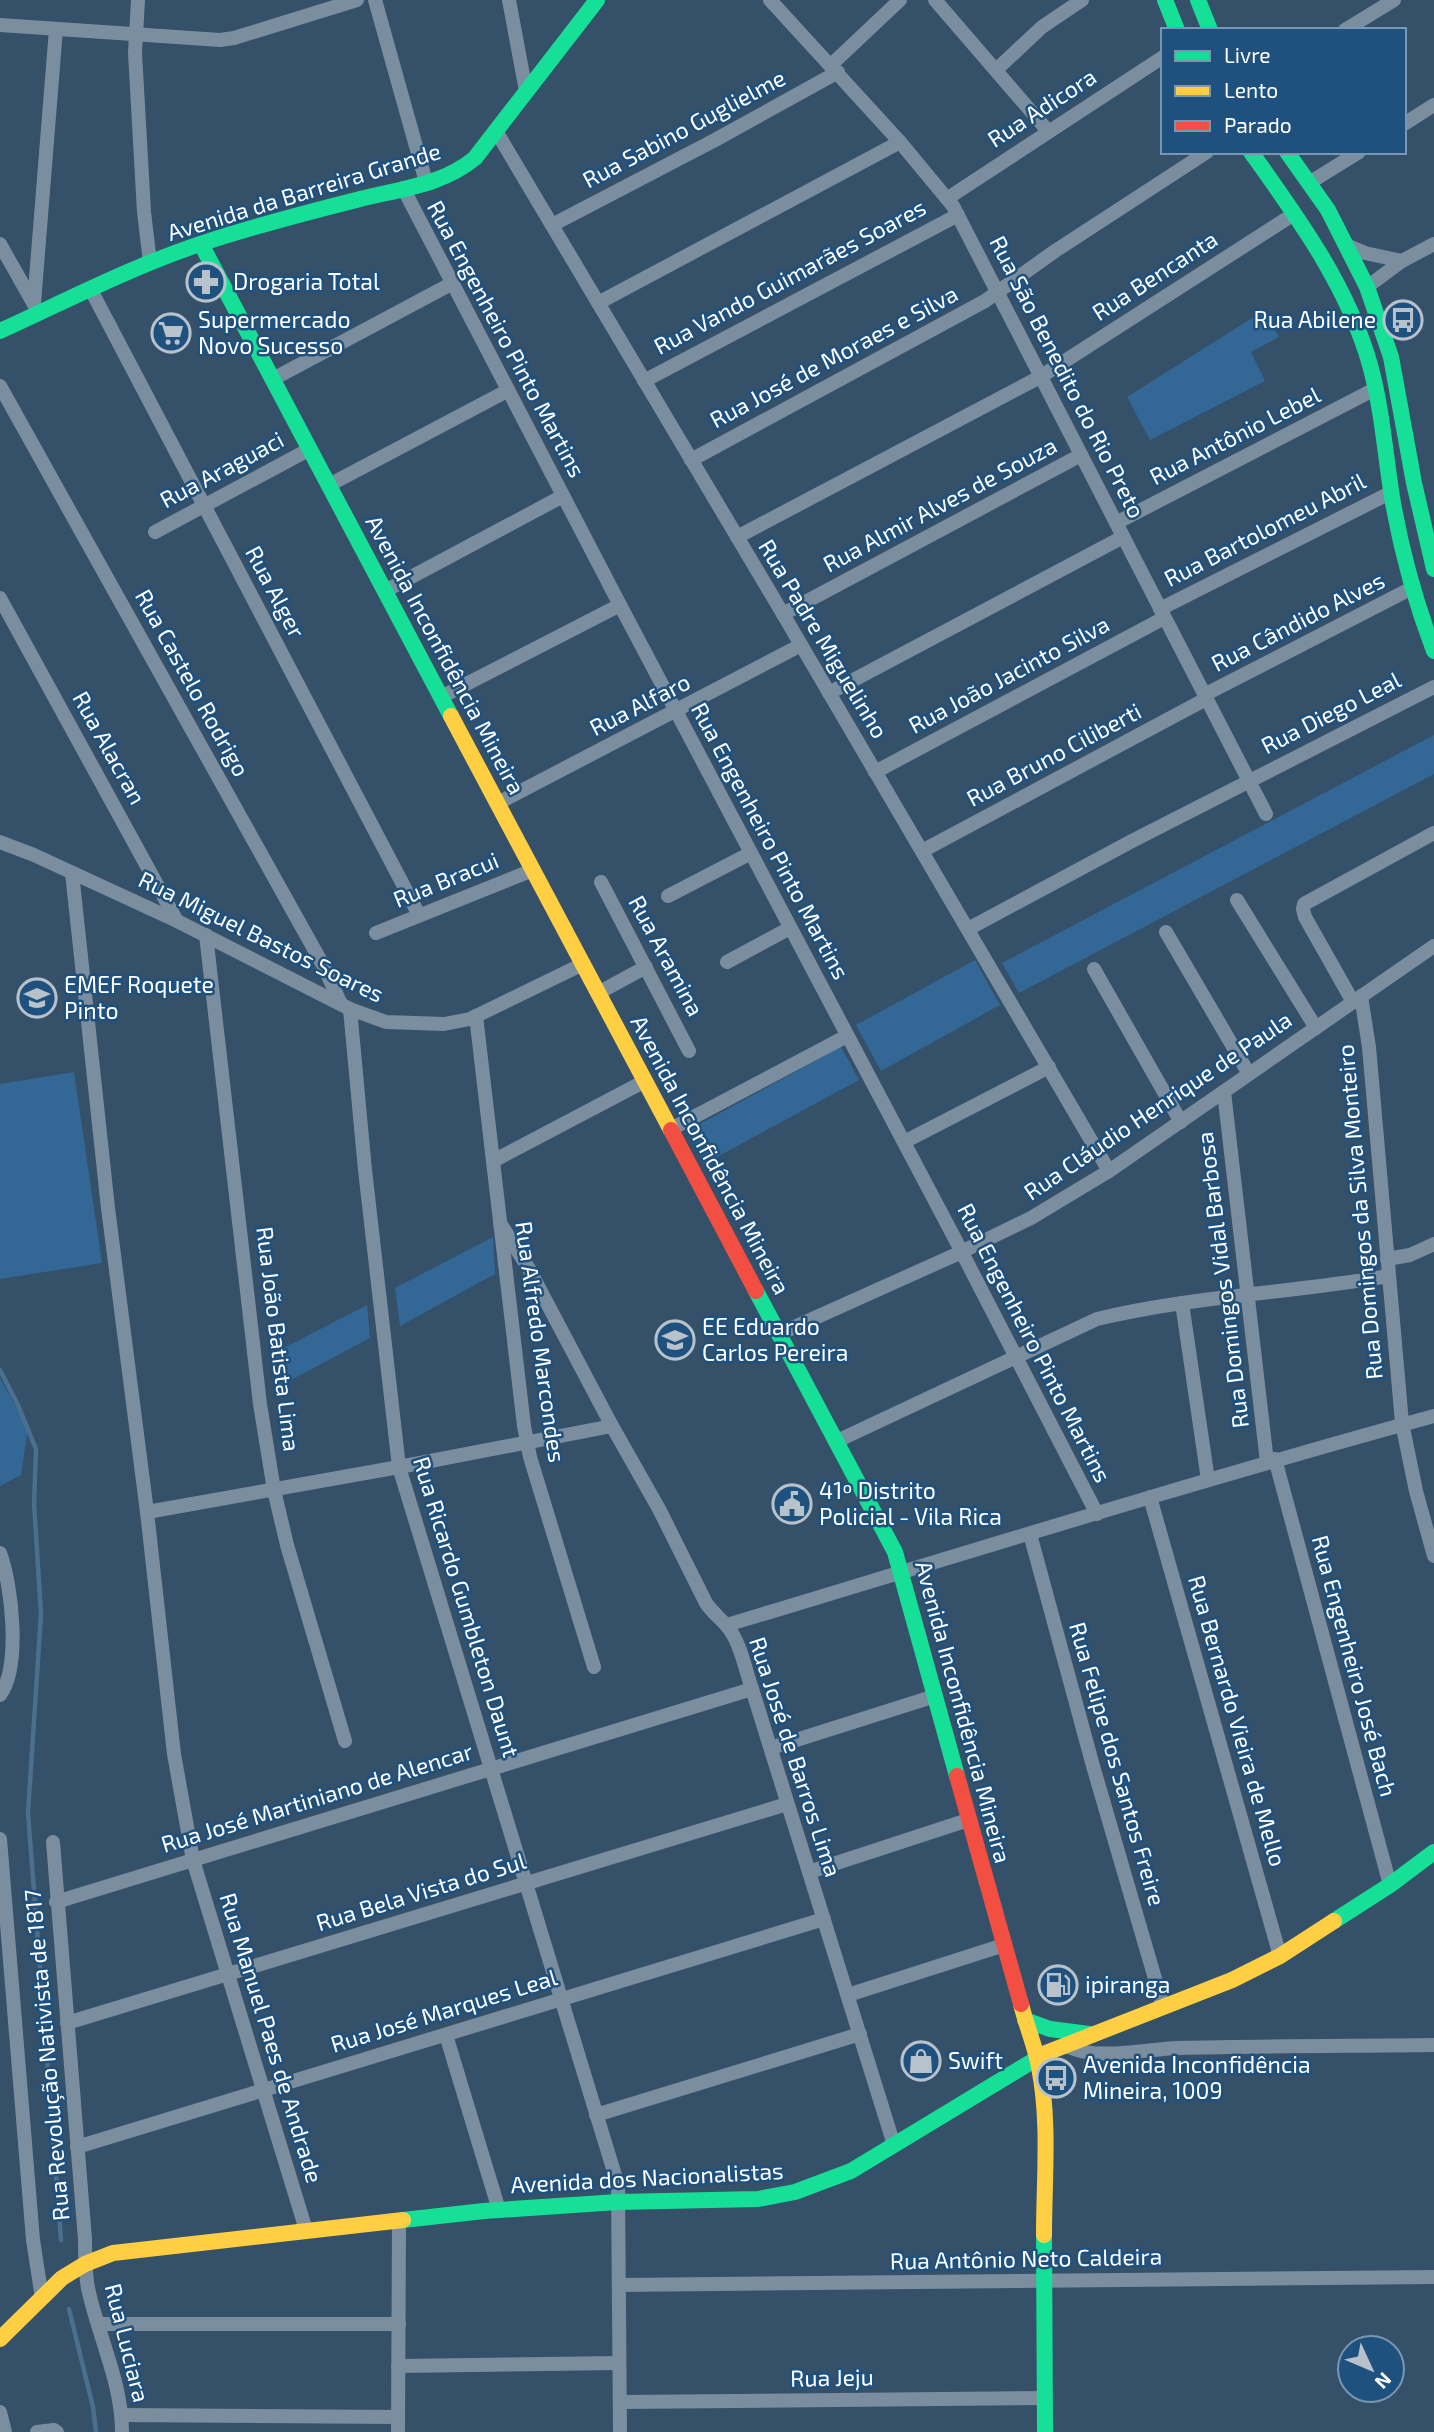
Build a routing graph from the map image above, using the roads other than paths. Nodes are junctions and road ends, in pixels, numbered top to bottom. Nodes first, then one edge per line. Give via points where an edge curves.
1 (138, 0) edge
2 (357, 0) edge
3 (375, 0) edge
4 (509, 0) edge
5 (597, 0) edge
6 (770, 0) edge
7 (900, 0) edge
8 (935, 0) edge
9 (1165, 0) edge
10 (1394, 0) edge
11 (1079, 1) edge
12 (1199, 1) edge
13 (0, 25) edge
14 (1176, 28) edge
15 (1209, 28) edge
16 (1348, 28) edge
17 (56, 29) junction
18 (135, 34) junction
19 (1161, 58) edge
20 (834, 68) junction
21 (996, 71) junction
22 (526, 91) junction
23 (1434, 106) edge
24 (1406, 123) edge
25 (496, 131) junction
26 (1048, 131) junction
27 (900, 142) junction
28 (1204, 154) edge
29 (1252, 154) edge
30 (1288, 154) edge
31 (1356, 154) edge
32 (426, 182) junction
33 (1310, 183) junction
34 (402, 188) junction
35 (948, 198) junction
36 (1294, 214) junction
37 (958, 215) junction
38 (552, 225) junction
39 (0, 244) edge
40 (201, 244) junction
41 (1434, 244) edge
42 (1346, 245) junction
43 (1402, 261) junction
44 (150, 262) junction
45 (452, 284) junction
46 (1367, 287) junction
47 (91, 290) junction
48 (998, 293) junction
49 (598, 303) junction
50 (37, 308) junction
51 (0, 331) edge
52 (1040, 377) junction
53 (273, 379) junction
54 (644, 381) junction
55 (0, 386) edge
56 (1375, 389) junction
57 (507, 391) junction
58 (310, 449) junction
59 (1081, 455) junction
60 (691, 460) junction
61 (329, 485) junction
62 (1392, 492) junction
63 (563, 496) junction
64 (204, 505) junction
65 (1396, 521) junction
66 (1119, 530) junction
67 (155, 532) dead end
68 (737, 537) junction
69 (1429, 546) junction
70 (1434, 569) edge
71 (1412, 588) junction
72 (385, 592) junction
73 (0, 598) edge
74 (620, 605) junction
75 (1162, 613) junction
76 (783, 614) junction
77 (801, 645) junction
78 (1434, 652) edge
79 (1434, 687) edge
80 (829, 693) junction
81 (441, 697) junction
82 (1205, 697) junction
83 (676, 712) junction
84 (876, 772) junction
85 (1249, 781) junction
86 (498, 803) junction
87 (1266, 814) dead end
88 (1434, 833) edge
89 (0, 842) edge
90 (922, 851) junction
91 (751, 853) junction
92 (533, 870) junction
93 (72, 873) junction
94 (601, 882) dead end
95 (668, 896) dead end
96 (1237, 900) dead end
97 (419, 915) junction
98 (177, 921) junction
99 (790, 928) junction
100 (968, 929) junction
101 (1166, 932) dead end
102 (376, 933) dead end
103 (206, 935) junction
104 (1434, 946) edge
105 (727, 962) dead end
106 (583, 964) junction
107 (646, 967) junction
108 (1094, 969) dead end
109 (598, 993) junction
110 (1357, 999) junction
111 (345, 1006) junction
112 (476, 1016) junction
113 (1316, 1028) junction
114 (847, 1036) junction
115 (689, 1051) dead end
116 (1049, 1067) junction
117 (1249, 1074) junction
118 (645, 1081) junction
119 (1224, 1093) junction
120 (1181, 1122) junction
121 (671, 1129) junction
122 (904, 1142) junction
123 (494, 1161) junction
124 (1110, 1171) junction
125 (500, 1223) junction
126 (1434, 1244) edge
127 (962, 1252) junction
128 (1387, 1259) junction
129 (1388, 1276) junction
130 (1247, 1295) junction
131 (1182, 1303) junction
132 (779, 1334) junction
133 (1016, 1357) junction
134 (1434, 1416) edge
135 (1402, 1423) junction
136 (612, 1426) junction
137 (837, 1441) junction
138 (527, 1443) junction
139 (1271, 1460) junction
140 (399, 1467) junction
141 (1208, 1480) junction
142 (274, 1490) junction
143 (1150, 1497) junction
144 (147, 1512) junction
145 (1097, 1514) junction
146 (1030, 1534) junction
147 (0, 1553) edge
148 (1434, 1556) edge
149 (900, 1571) junction
150 (727, 1625) junction
151 (594, 1667) dead end
152 (752, 1689) junction
153 (0, 1695) edge
154 (935, 1696) junction
155 (345, 1741) dead end
156 (771, 1748) junction
157 (491, 1769) junction
158 (788, 1804) junction
159 (968, 1820) junction
160 (0, 1839) edge
161 (53, 1842) dead end
162 (1434, 1852) edge
163 (193, 1860) junction
164 (809, 1872) junction
165 (526, 1883) junction
166 (1390, 1885) junction
167 (56, 1902) junction
168 (824, 1919) junction
169 (1004, 1945) junction
170 (1280, 1956) junction
171 (228, 1974) junction
172 (848, 1995) junction
173 (561, 1999) junction
174 (1163, 2006) junction
175 (1025, 2020) junction
176 (1129, 2020) junction
177 (67, 2024) junction
178 (860, 2034) junction
179 (1095, 2034) junction
180 (446, 2035) junction
181 (1434, 2045) edge
182 (1067, 2046) junction
183 (1139, 2051) junction
184 (1038, 2056) junction
185 (265, 2091) junction
186 (596, 2115) junction
187 (894, 2145) junction
188 (77, 2147) junction
189 (618, 2202) junction
190 (499, 2210) junction
191 (399, 2220) junction
192 (306, 2230) junction
193 (85, 2264) junction
194 (1434, 2277) edge
195 (1044, 2281) junction
196 (619, 2285) junction
197 (42, 2298) junction
198 (99, 2324) junction
199 (399, 2324) junction
200 (0, 2339) edge
201 (620, 2363) junction
202 (398, 2366) junction
203 (1045, 2398) junction
204 (620, 2402) junction
205 (0, 2412) edge
206 (122, 2415) junction
207 (398, 2417) junction
208 (5, 2432) edge
209 (37, 2432) edge
210 (57, 2432) edge
211 (122, 2432) edge
212 (398, 2432) edge
213 (620, 2432) edge
214 (1045, 2432) edge

1 - 18 street
2 - 18 street via 234,38
3 - 32 street
4 - 22 street
5 - 22 main road, Avenida da Barreira Grande
6 - 20 street, Rua São Benedito do Rio Preto
7 - 20 street, Rua Sabino Guglielme
8 - 21 street
9 - 14 main road
10 - 16 street
11 - 21 street via 1027,40
12 - 15 main road
13 - 17 street
17 - 18 street
17 - 50 street
18 - 44 street
19 - 26 street, Rua Adicora
20 - 27 street, Rua São Benedito do Rio Preto
20 - 38 street, Rua Sabino Guglielme via 715,140
21 - 26 street
22 - 25 main road, Avenida da Barreira Grande
23 - 24 street
25 - 32 main road, Avenida da Barreira Grande via 465,166
25 - 38 street, Rua Padre Miguelinho
26 - 35 street, Rua Adicora
27 - 35 street, Rua São Benedito do Rio Preto
27 - 49 street
28 - 48 street, Rua José de Moraes e Silva
29 - 36 main road
30 - 33 main road
31 - 33 street
32 - 34 main road, Avenida da Barreira Grande
33 - 42 main road
34 - 40 main road, Avenida da Barreira Grande
34 - 45 street, Rua Engenheiro Pinto Martins
35 - 37 street, Rua São Benedito do Rio Preto
36 - 52 street, Rua Bencanta
36 - 56 main road via 1348,309
37 - 48 street, Rua São Benedito do Rio Preto
37 - 54 street, Rua Vando Guimarães Soares
38 - 49 street, Rua Padre Miguelinho
39 - 50 street
40 - 44 main road, Avenida da Barreira Grande
40 - 53 main road, Avenida Inconfidência Mineira
41 - 43 street
42 - 43 street
42 - 46 main road
43 - 46 street
44 - 47 main road, Avenida da Barreira Grande
45 - 53 street
45 - 57 street, Rua Engenheiro Pinto Martins
46 - 69 main road via 1391,358
47 - 50 main road, Avenida da Barreira Grande
47 - 64 street, Rua Alger
48 - 52 street, Rua São Benedito do Rio Preto
48 - 60 street, Rua José de Moraes e Silva
49 - 54 street, Rua Padre Miguelinho
50 - 51 main road, Avenida da Barreira Grande
52 - 59 street, Rua São Benedito do Rio Preto
52 - 68 street, Rua Bencanta
53 - 58 main road, Avenida Inconfidência Mineira
54 - 60 street, Rua Padre Miguelinho
55 - 111 street, Rua Castelo Rodrigo
56 - 62 main road
56 - 66 street, Rua Antônio Lebel
57 - 61 street
57 - 63 street, Rua Engenheiro Pinto Martins
58 - 61 main road, Avenida Inconfidência Mineira
58 - 64 street, Rua Araguaci
59 - 66 street, Rua São Benedito do Rio Preto
59 - 76 street, Rua Almir Alves de Souza
60 - 68 street, Rua Padre Miguelinho
61 - 72 main road, Avenida Inconfidência Mineira
62 - 65 main road
62 - 75 street, Rua Bartolomeu Abril
63 - 72 street
63 - 74 street, Rua Engenheiro Pinto Martins
64 - 67 street, Rua Araguaci
64 - 97 street, Rua Alger
65 - 69 main road via 1410,521
65 - 71 main road
66 - 75 street, Rua São Benedito do Rio Preto
66 - 80 street, Rua Antônio Lebel
68 - 76 street, Rua Padre Miguelinho
69 - 70 main road
71 - 78 main road
71 - 82 street, Rua Cândido Alves
72 - 81 main road, Avenida Inconfidência Mineira
73 - 98 street, Rua Alacran
74 - 81 street
74 - 83 street, Rua Engenheiro Pinto Martins
75 - 82 street, Rua São Benedito do Rio Preto
75 - 84 street, Rua João Jacinto Silva
76 - 77 street, Rua Padre Miguelinho
77 - 80 street, Rua Padre Miguelinho
77 - 83 street, Rua Alfaro
79 - 85 street, Rua Diego Leal
80 - 84 street, Rua Padre Miguelinho
81 - 86 main road, Avenida Inconfidência Mineira
82 - 85 street, Rua São Benedito do Rio Preto
82 - 90 street, Rua Bruno Ciliberti
83 - 86 street, Rua Alfaro
83 - 91 street, Rua Engenheiro Pinto Martins
84 - 90 street, Rua Padre Miguelinho
85 - 87 street, Rua São Benedito do Rio Preto
85 - 100 street, Rua Diego Leal
86 - 92 main road, Avenida Inconfidência Mineira
88 - 110 street via 1304,904 1305,917
89 - 93 street, Rua Miguel Bastos Soares
90 - 100 street, Rua Padre Miguelinho
91 - 95 street
91 - 99 street, Rua Engenheiro Pinto Martins
92 - 97 street, Rua Bracui
92 - 106 main road, Avenida Inconfidência Mineira
93 - 98 street, Rua Miguel Bastos Soares
93 - 144 street, Rua Manuel Paes de Andrade
94 - 107 street, Rua Aramina
96 - 113 street
97 - 102 street, Rua Bracui
98 - 103 street, Rua Miguel Bastos Soares
99 - 105 street
99 - 114 street, Rua Engenheiro Pinto Martins
100 - 116 street, Rua Padre Miguelinho
101 - 117 street
103 - 111 street, Rua Miguel Bastos Soares
103 - 142 street, Rua João Batista Lima
104 - 110 street, Rua Cláudio Henrique de Paula
106 - 109 main road, Avenida Inconfidência Mineira
106 - 112 street, Rua Miguel Bastos Soares
107 - 109 street
107 - 115 street, Rua Aramina
108 - 120 street
109 - 118 main road, Avenida Inconfidência Mineira
110 - 113 street, Rua Cláudio Henrique de Paula
110 - 128 street, Rua Domingos da Silva Monteiro via 1368,1047
111 - 112 street, Rua Miguel Bastos Soares via 386,1022 408,1024 444,1024
111 - 140 street, Rua Ricardo Gumbleton Daunt
112 - 123 street, Rua Alfredo Marcondes
113 - 117 street, Rua Cláudio Henrique de Paula
114 - 121 street
114 - 122 street, Rua Engenheiro Pinto Martins
116 - 122 street
116 - 124 street, Rua Padre Miguelinho
117 - 119 street, Rua Cláudio Henrique de Paula
118 - 121 main road, Avenida Inconfidência Mineira
118 - 123 street
119 - 120 street, Rua Cláudio Henrique de Paula
119 - 130 street, Rua Domingos Vidal Barbosa
120 - 124 street, Rua Cláudio Henrique de Paula
121 - 132 main road, Avenida Inconfidência Mineira
122 - 127 street, Rua Engenheiro Pinto Martins
123 - 125 street, Rua Alfredo Marcondes
124 - 127 street, Rua Cláudio Henrique de Paula
125 - 136 street, Rua José de Barros Lima
125 - 138 street, Rua Alfredo Marcondes
126 - 128 street
127 - 132 street, Rua Cláudio Henrique de Paula
127 - 133 street, Rua Engenheiro Pinto Martins
128 - 129 street, Rua Domingos da Silva Monteiro
129 - 130 street
129 - 135 street, Rua Domingos da Silva Monteiro
130 - 131 street
130 - 139 street, Rua Domingos Vidal Barbosa
131 - 133 street via 1097,1319
131 - 141 street
132 - 137 main road, Avenida Inconfidência Mineira
133 - 137 street
133 - 145 street, Rua Engenheiro Pinto Martins
134 - 135 street
135 - 139 street
135 - 148 street, Rua Domingos da Silva Monteiro
136 - 138 street
136 - 150 street, Rua José de Barros Lima via 706,1603
137 - 149 main road, Avenida Inconfidência Mineira via 895,1552
138 - 140 street
138 - 151 street, Rua Alfredo Marcondes
139 - 141 street
139 - 166 street, Rua Engenheiro José Bach
140 - 142 street
140 - 157 street, Rua Ricardo Gumbleton Daunt
141 - 143 street
142 - 144 street
142 - 155 street, Rua João Batista Lima
143 - 145 street
143 - 170 street, Rua Bernardo Vieira de Mello
144 - 163 street, Rua Manuel Paes de Andrade via 174,1754
145 - 146 street
146 - 149 street
146 - 174 street, Rua Felipe dos Santos Freire
147 - 153 street via 8,1578 12,1636 10,1674
149 - 150 street
149 - 154 main road, Avenida Inconfidência Mineira
150 - 152 street, Rua José de Barros Lima
152 - 156 street, Rua José de Barros Lima
152 - 157 street, Rua José Martiniano de Alencar
154 - 156 street
154 - 159 main road, Avenida Inconfidência Mineira
156 - 158 street, Rua José de Barros Lima
157 - 163 street, Rua José Martiniano de Alencar
157 - 165 street, Rua Ricardo Gumbleton Daunt
158 - 164 street, Rua José de Barros Lima
158 - 165 street, Rua Bela Vista do Sul
159 - 164 street
159 - 169 main road, Avenida Inconfidência Mineira
160 - 197 street via 33,2240
161 - 167 street, Rua Revolução Nativista de 1817
162 - 166 main road, Avenida dos Nacionalistas
163 - 167 street, Rua José Martiniano de Alencar
163 - 171 street, Rua Manuel Paes de Andrade
164 - 168 street, Rua José de Barros Lima
165 - 171 street, Rua Bela Vista do Sul
165 - 173 street, Rua Ricardo Gumbleton Daunt
166 - 170 main road, Avenida dos Nacionalistas
167 - 177 street, Rua Revolução Nativista de 1817
168 - 172 street, Rua José de Barros Lima
168 - 173 street, Rua José Marques Leal
169 - 172 street
169 - 175 main road, Avenida Inconfidência Mineira
170 - 174 main road, Avenida dos Nacionalistas
171 - 177 street, Rua Bela Vista do Sul
171 - 185 street, Rua Manuel Paes de Andrade
172 - 178 street, Rua José de Barros Lima
173 - 180 street, Rua José Marques Leal
173 - 186 street, Rua Ricardo Gumbleton Daunt
174 - 176 main road, Avenida dos Nacionalistas
175 - 179 main road via 1062,2031
175 - 184 main road, Avenida Inconfidência Mineira
176 - 179 main road, Avenida dos Nacionalistas
176 - 183 street via 1127,2043
177 - 188 street, Rua Revolução Nativista de 1817
178 - 186 street
178 - 187 street, Rua José de Barros Lima
179 - 182 main road, Avenida dos Nacionalistas
180 - 185 street, Rua José Marques Leal
180 - 190 street
181 - 183 street
182 - 183 street via 1076,2051
182 - 184 main road, Avenida dos Nacionalistas
184 - 187 main road, Avenida dos Nacionalistas
184 - 195 main road, Avenida Inconfidência Mineira via 1043,2085
185 - 188 street, Rua José Marques Leal
185 - 192 street, Rua Manuel Paes de Andrade
186 - 189 street, Rua Ricardo Gumbleton Daunt via 618,2185
187 - 189 main road, Avenida dos Nacionalistas via 851,2171 795,2192 758,2199
188 - 193 street, Rua Revolução Nativista de 1817
189 - 190 main road, Avenida dos Nacionalistas
189 - 196 street, Rua Ricardo Gumbleton Daunt
190 - 191 main road, Avenida dos Nacionalistas
191 - 192 main road, Avenida dos Nacionalistas
191 - 199 street
192 - 193 main road, Avenida dos Nacionalistas via 113,2253
193 - 197 main road, Avenida dos Nacionalistas
193 - 198 street, Rua Luciara
194 - 195 street, Rua Antônio Neto Caldeira
195 - 196 street, Rua Antônio Neto Caldeira
195 - 203 main road, Avenida Inconfidência Mineira
196 - 201 street, Rua Ricardo Gumbleton Daunt
197 - 200 main road, Avenida dos Nacionalistas
198 - 199 street
198 - 206 street, Rua Luciara
199 - 202 street
201 - 202 street
201 - 204 street, Rua Ricardo Gumbleton Daunt
202 - 207 street
203 - 204 street, Rua Jeju
203 - 214 main road, Avenida Inconfidência Mineira
204 - 213 street, Rua Ricardo Gumbleton Daunt
205 - 208 street
206 - 207 street
206 - 211 street, Rua Luciara
207 - 212 street
209 - 210 street

